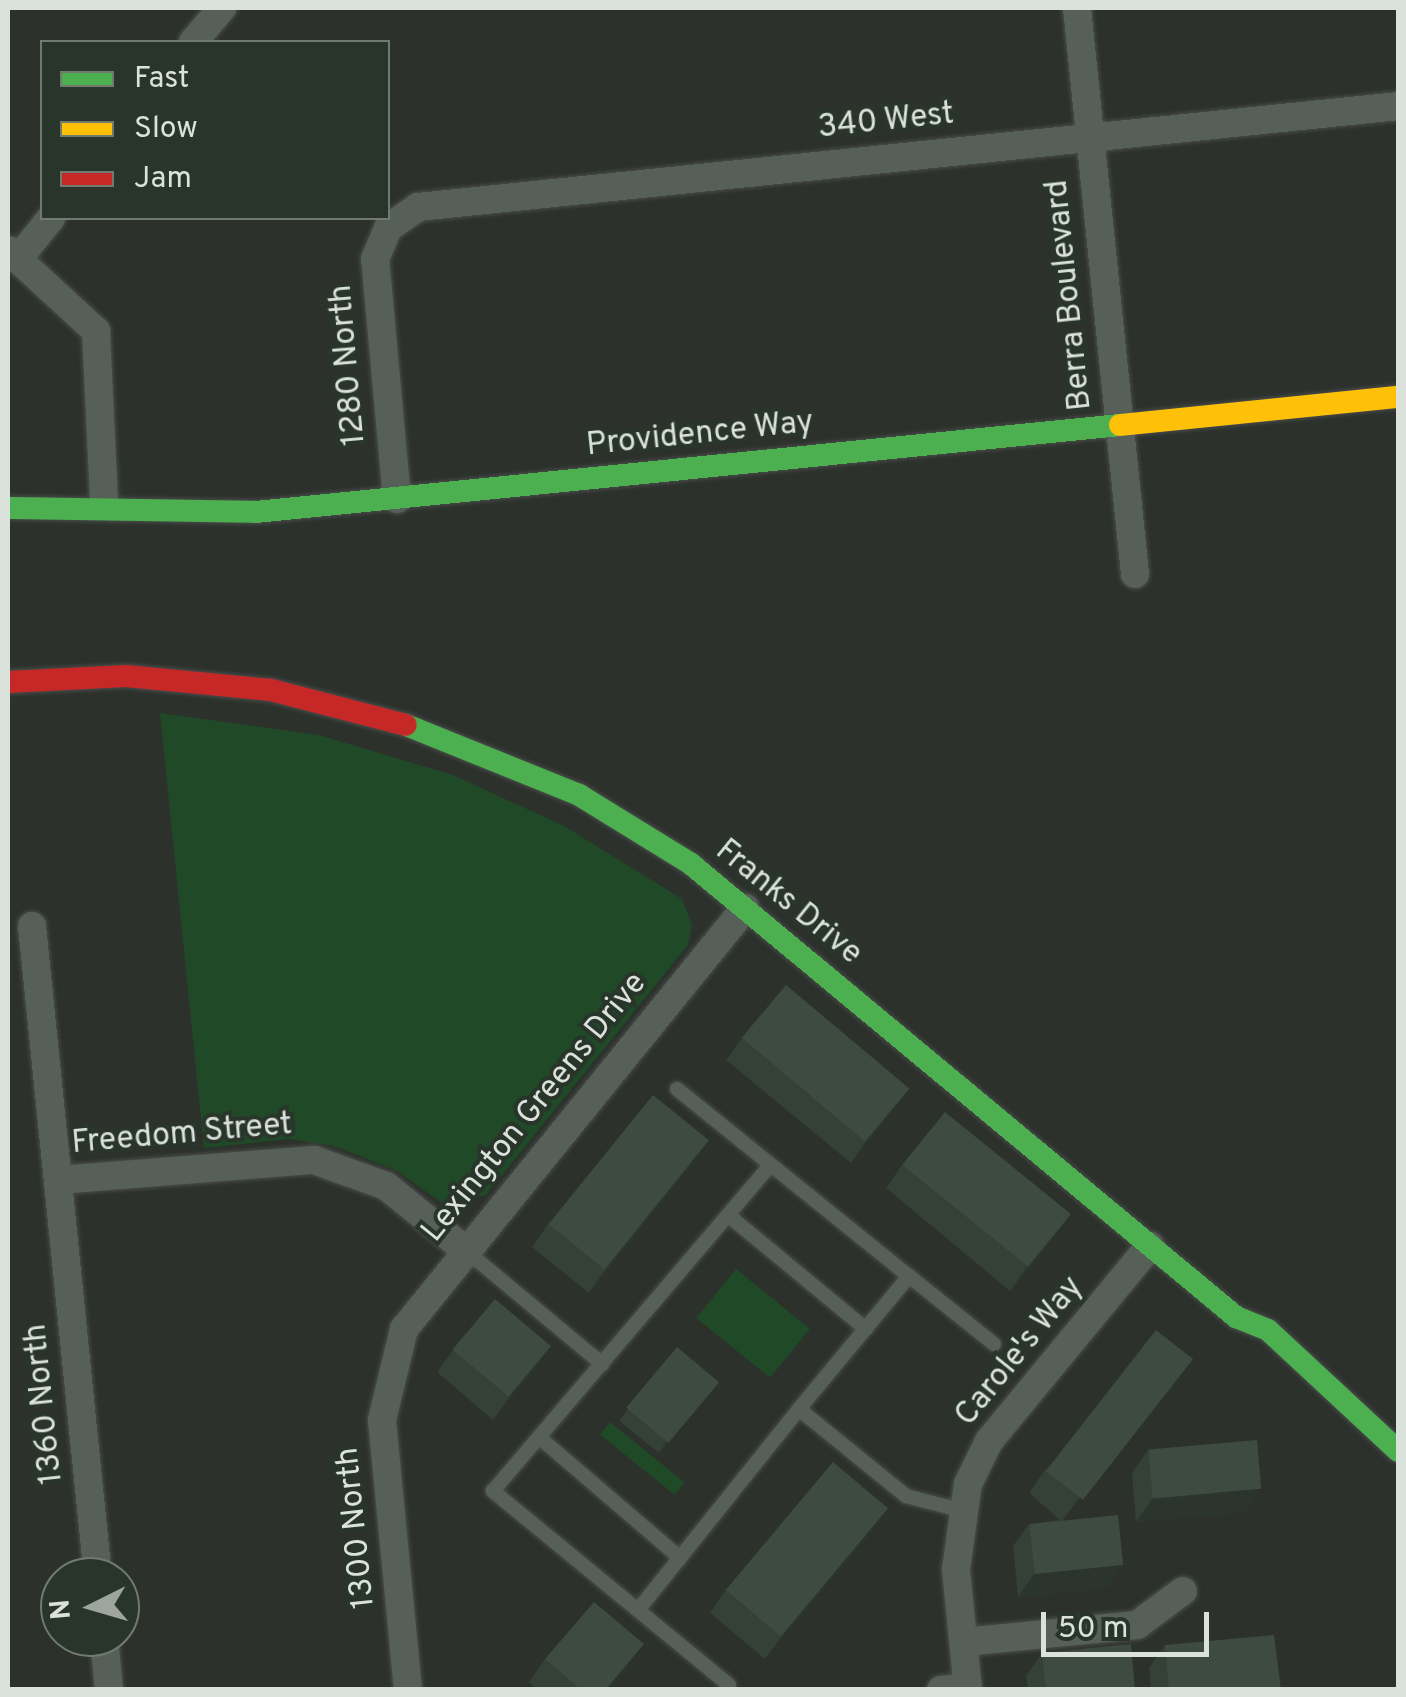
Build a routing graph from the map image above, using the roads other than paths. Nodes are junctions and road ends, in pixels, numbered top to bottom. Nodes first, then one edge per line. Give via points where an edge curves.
1 (222, 8) edge
2 (1077, 8) edge
3 (195, 40) edge
4 (1398, 106) edge
5 (1090, 137) junction
6 (48, 220) edge
7 (388, 228) joint
8 (13, 254) edge
9 (1398, 398) edge
10 (1118, 425) junction
11 (397, 498) junction
12 (104, 503) junction
13 (8, 508) edge
14 (1135, 574) dead end
15 (8, 682) edge
16 (745, 908) junction
17 (32, 926) dead end
18 (676, 1089) dead end
19 (770, 1165) junction
20 (58, 1180) junction
21 (728, 1215) junction
22 (1150, 1246) junction
23 (464, 1249) junction
24 (909, 1276) junction
25 (866, 1328) junction
26 (994, 1344) dead end
27 (392, 1360) joint
28 (602, 1364) junction
29 (799, 1410) junction
30 (539, 1437) junction
31 (1398, 1451) edge
32 (960, 1510) junction
33 (96, 1557) edge
34 (680, 1558) junction
35 (1183, 1590) dead end
36 (638, 1610) junction
37 (964, 1642) junction
38 (106, 1657) edge
39 (729, 1685) dead end
40 (959, 1689) edge
41 (109, 1690) edge
42 (408, 1690) edge

1 - 3 street
2 - 5 street, Berra Boulevard
4 - 5 street, 340 West
5 - 7 street, 340 West via 431,204
5 - 10 street, Berra Boulevard
6 - 8 street
7 - 11 street, 1280 North via 375,271
8 - 12 street via 82,311 100,342
9 - 10 street, Providence Way
10 - 11 street, Providence Way
10 - 14 street, Berra Boulevard
11 - 12 street, Providence Way via 256,512
12 - 13 street, Providence Way
15 - 16 street, Franks Drive via 223,683 391,719 578,795
16 - 22 street, Franks Drive
16 - 23 street, Lexington Greens Drive
17 - 20 street, 1360 North
18 - 19 lane
19 - 21 lane
19 - 24 lane
20 - 23 street, Freedom Street via 314,1160 386,1186
20 - 33 street, 1360 North
21 - 25 lane
21 - 28 lane
22 - 31 street, Franks Drive via 1236,1317 1268,1330
22 - 32 street, Carole's Way via 989,1441
23 - 27 street, Lexington Greens Drive
23 - 28 lane
24 - 25 lane
24 - 26 lane
25 - 29 lane
27 - 42 street, 1300 North via 382,1420
28 - 30 lane
29 - 32 lane via 906,1496
29 - 34 lane
30 - 34 lane
30 - 36 lane via 493,1491
32 - 37 street, Carole's Way
34 - 36 lane
35 - 37 street via 1137,1624
36 - 39 lane
37 - 40 street, Carole's Way
38 - 41 street

